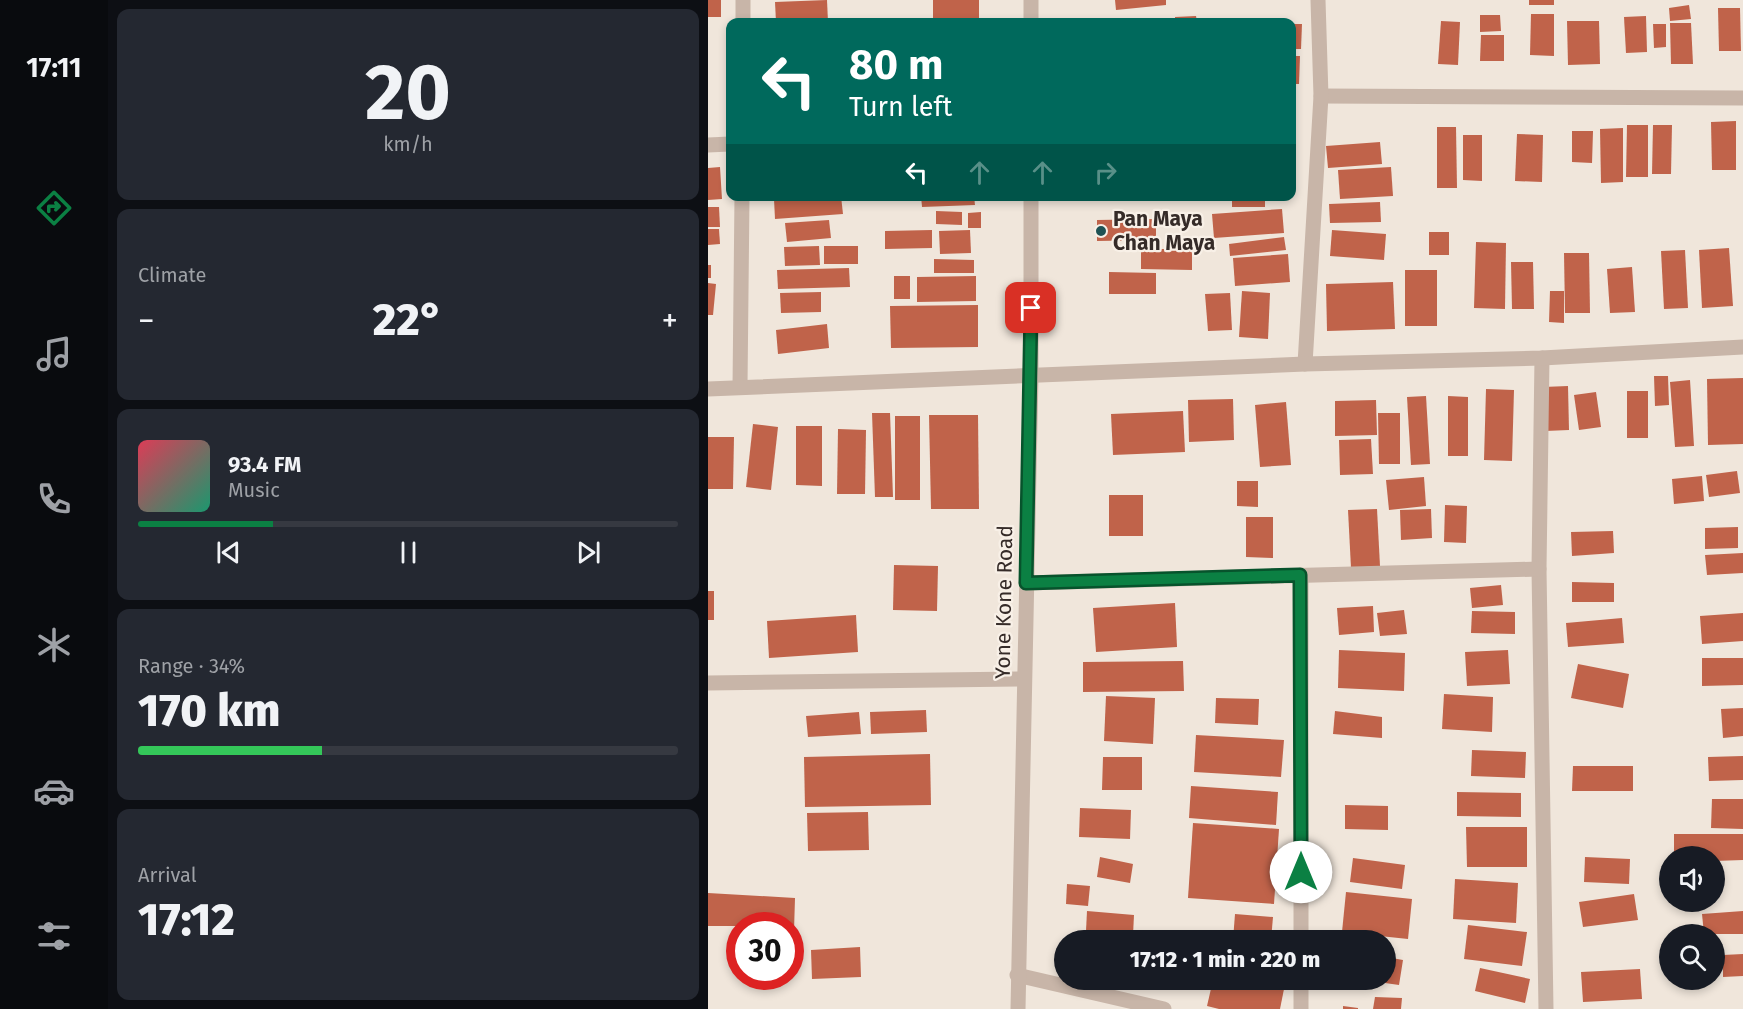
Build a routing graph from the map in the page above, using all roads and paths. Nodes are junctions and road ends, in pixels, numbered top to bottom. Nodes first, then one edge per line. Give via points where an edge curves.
1 (743, 0) edge
2 (1031, 0) edge
3 (1318, 0) edge
4 (743, 18) edge
5 (1031, 18) edge
6 (1321, 96) junction
7 (1743, 98) edge
8 (726, 144) edge
9 (708, 145) edge
10 (742, 201) edge
11 (1031, 201) edge
12 (1743, 347) edge
13 (1542, 358) junction
14 (1305, 364) junction
15 (1031, 375) junction
16 (740, 387) junction
17 (708, 389) edge
18 (1539, 569) junction
19 (1300, 575) junction
20 (1026, 583) junction
21 (1023, 679) junction
22 (708, 683) edge
23 (1301, 930) edge
24 (1017, 975) junction
25 (1301, 990) edge
26 (1018, 1009) edge
27 (1164, 1009) edge
28 (1301, 1009) edge
29 (1546, 1009) edge

1 - 4 street
2 - 5 street
3 - 6 street
6 - 7 street
6 - 14 street
8 - 9 street
10 - 16 street
11 - 15 street, Yone Kone Road
12 - 13 street
13 - 14 street
13 - 18 street
14 - 15 street
15 - 16 street
15 - 20 street, Yone Kone Road
16 - 17 street
18 - 19 street
18 - 29 street
19 - 20 street
19 - 23 street
20 - 21 street, Yone Kone Road
21 - 22 street
21 - 24 street, Yone Kone Road
24 - 26 street, Yone Kone Road
24 - 27 street
25 - 28 street

